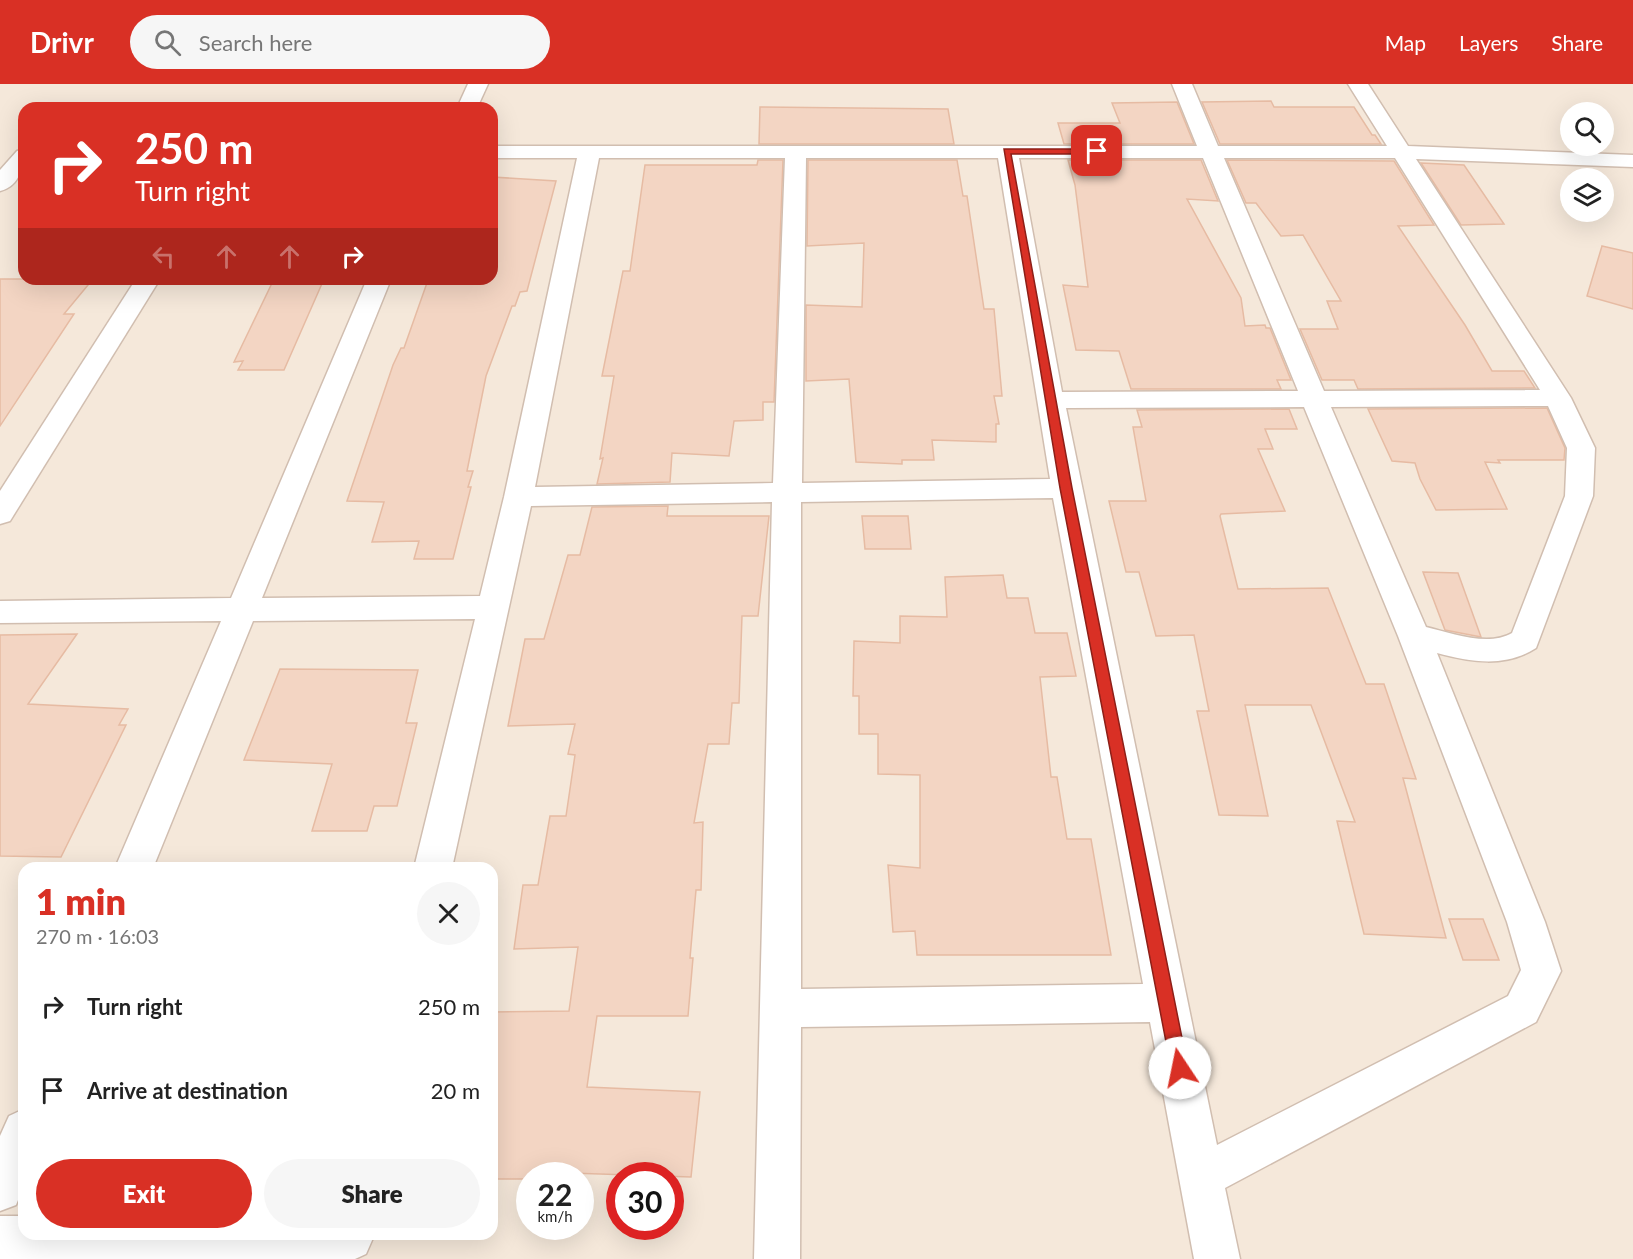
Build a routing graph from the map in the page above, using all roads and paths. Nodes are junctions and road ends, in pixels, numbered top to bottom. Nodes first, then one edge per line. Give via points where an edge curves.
1 (478, 84) edge
2 (1182, 84) edge
3 (1359, 84) edge
4 (470, 102) edge
5 (1007, 151) junction
6 (498, 152) edge
7 (796, 152) junction
8 (1209, 152) junction
9 (1404, 152) junction
10 (0, 153) edge
11 (589, 153) junction
12 (18, 154) edge
13 (18, 161) edge
14 (1633, 161) edge
15 (0, 183) edge
16 (144, 285) edge
17 (377, 285) edge
18 (1314, 398) junction
19 (1558, 398) junction
20 (1050, 400) junction
21 (1066, 488) junction
22 (788, 493) junction
23 (519, 497) junction
24 (0, 514) edge
25 (492, 607) junction
26 (242, 610) junction
27 (0, 612) edge
28 (1414, 636) junction
29 (137, 862) edge
30 (434, 862) edge
31 (1166, 1003) junction
32 (780, 1008) junction
33 (18, 1146) edge
34 (1202, 1176) junction
35 (0, 1189) edge
36 (0, 1239) edge
37 (18, 1239) edge
38 (70, 1240) edge
39 (349, 1244) edge
40 (777, 1259) edge
41 (1217, 1259) edge

1 - 4 street
2 - 8 street
3 - 9 street
5 - 7 street
5 - 8 street
5 - 20 street
6 - 11 street
7 - 11 street
7 - 22 street
8 - 9 street
8 - 18 street
9 - 14 street
9 - 19 street
10 - 12 street
11 - 23 street
13 - 15 street
16 - 24 street
17 - 26 street
18 - 19 street
18 - 20 street
18 - 28 street
19 - 28 street via 1581,448 1580,496 1525,640 1517,648 1488,651
20 - 21 street
21 - 22 street
21 - 31 street
22 - 23 street
22 - 32 street
23 - 25 street
25 - 26 street
25 - 30 street
26 - 27 street
26 - 29 street
28 - 34 street via 1526,922 1541,971 1522,1009
31 - 32 street
31 - 34 street
32 - 40 street
33 - 35 street
34 - 41 street
36 - 37 street
38 - 39 street

